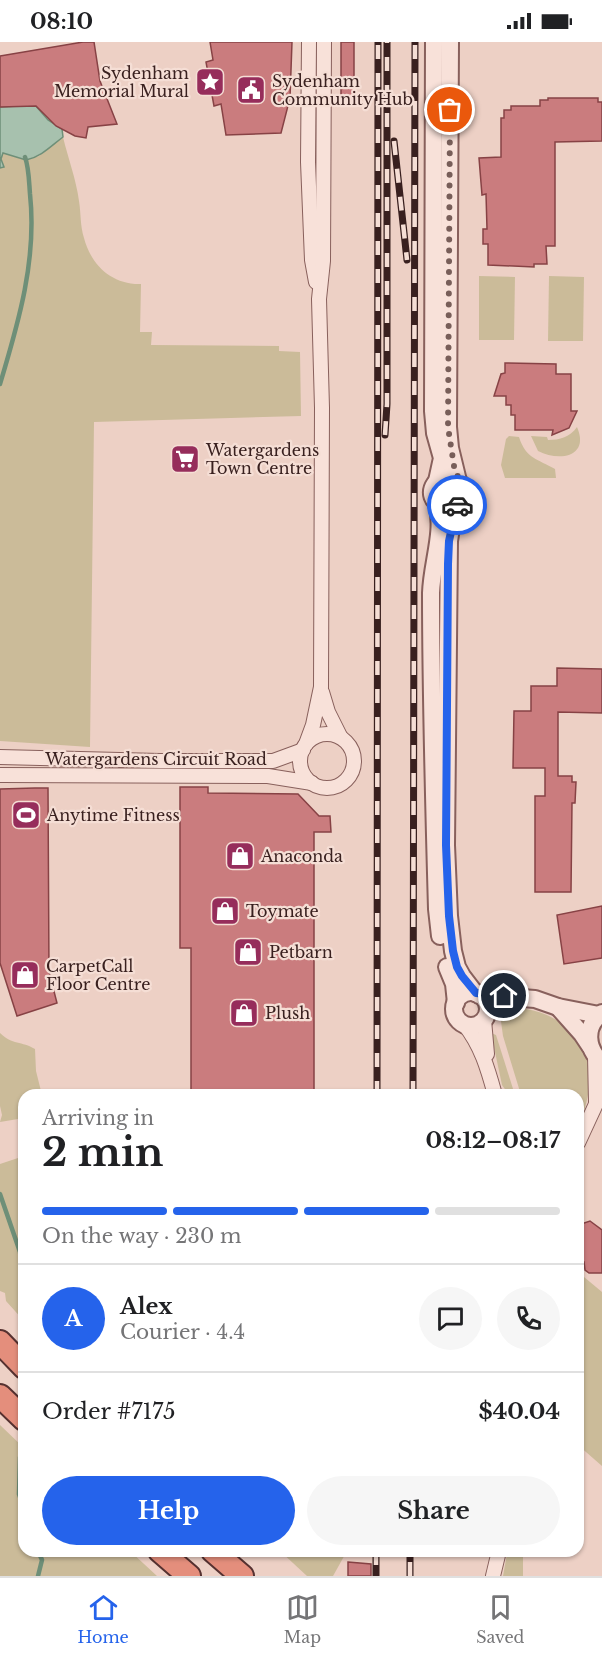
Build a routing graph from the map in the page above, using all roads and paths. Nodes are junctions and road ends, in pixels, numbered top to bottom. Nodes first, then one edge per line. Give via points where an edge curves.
1 (309, 42) edge
2 (324, 42) edge
3 (434, 42) edge
4 (450, 42) edge
5 (319, 299) junction
6 (437, 480) junction
7 (458, 481) junction
8 (437, 503) junction
9 (458, 503) junction
10 (321, 687) junction
11 (439, 693) junction
12 (340, 736) junction
13 (304, 747) junction
14 (0, 757) edge
15 (0, 775) edge
16 (312, 783) junction
17 (477, 994) junction
18 (521, 998) junction
19 (456, 1003) junction
20 (558, 1007) junction
21 (600, 1014) edge
22 (486, 1017) junction
23 (464, 1024) junction
24 (596, 1055) edge
25 (488, 1068) junction
26 (493, 1089) edge
27 (599, 1097) edge
28 (584, 1130) edge
29 (0, 1342) edge
30 (18, 1361) edge
31 (0, 1396) edge
32 (18, 1413) edge
33 (167, 1557) edge
34 (220, 1557) edge
35 (498, 1557) edge
36 (189, 1576) edge
37 (243, 1576) edge
38 (493, 1576) edge

1 - 5 street via 308,162 312,260
2 - 5 street via 323,261
3 - 6 street via 434,411 442,458
4 - 7 street via 448,427
5 - 10 street
6 - 7 street via 446,477
6 - 8 street via 432,494
7 - 9 street via 463,491
8 - 9 street via 445,507
8 - 11 street via 441,526 432,587
9 - 11 street via 449,541
10 - 12 street
10 - 13 street
11 - 17 street via 453,951 462,976
11 - 19 street via 437,909 441,945
12 - 13 street via 321,734
12 - 16 street via 354,755 353,771 335,787
13 - 14 street, Watergardens Circuit Road via 273,761
13 - 16 street via 302,768
15 - 16 street, Watergardens Circuit Road via 268,776
17 - 18 street
17 - 19 street via 466,994
17 - 22 street via 486,1001
18 - 20 street via 542,1000
18 - 22 street
19 - 23 street via 457,1018
20 - 21 street
20 - 24 street
21 - 24 street via 590,1029
22 - 23 street via 472,1026
22 - 25 street
23 - 25 street via 477,1041
24 - 27 street
25 - 26 street
27 - 28 street
29 - 30 highway
31 - 32 highway
33 - 36 highway
34 - 37 highway
35 - 38 street

